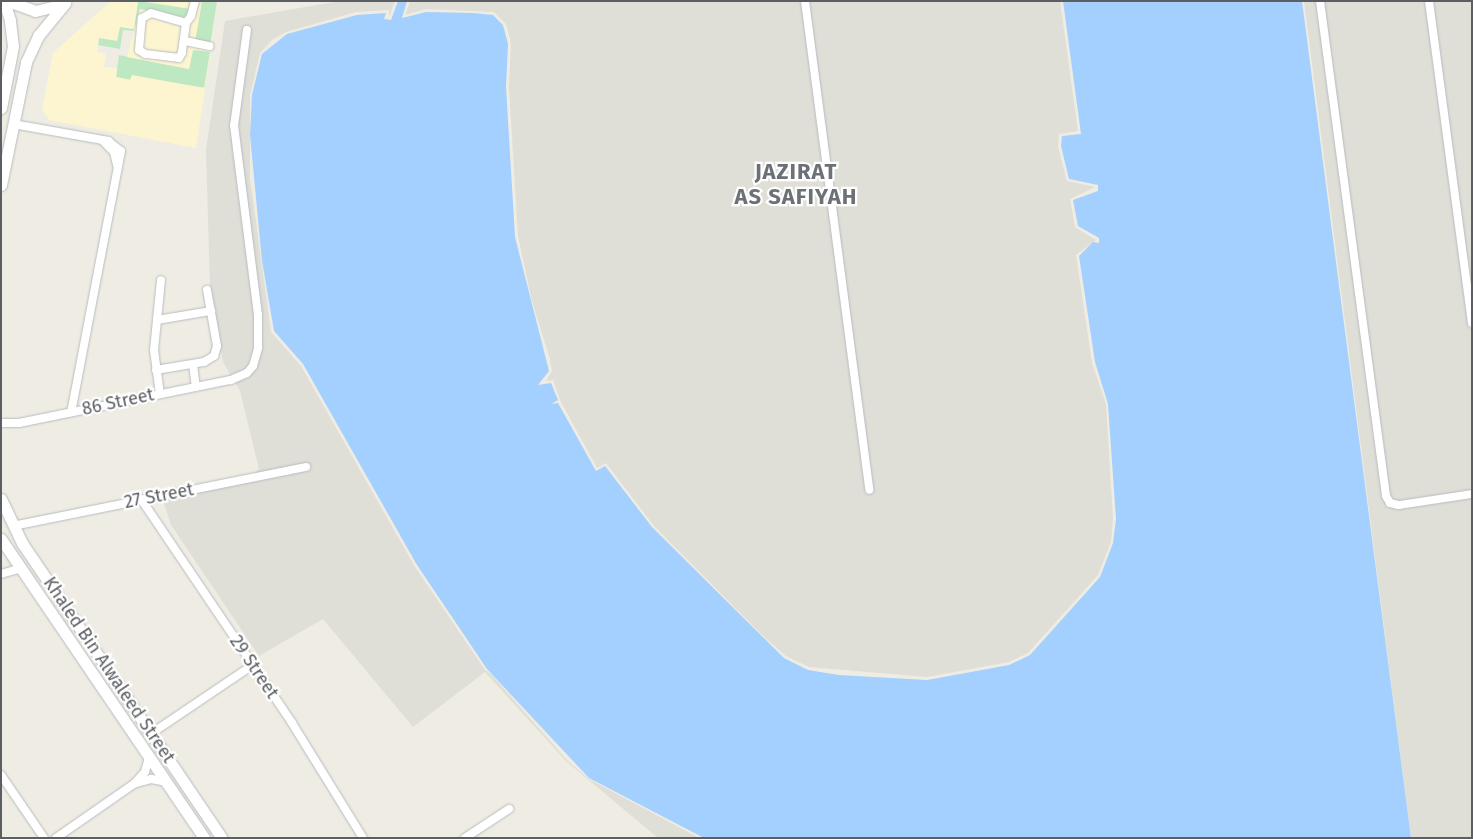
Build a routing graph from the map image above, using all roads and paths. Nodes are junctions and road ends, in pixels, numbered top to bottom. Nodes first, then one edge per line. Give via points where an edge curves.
1 (4, 1) edge
2 (8, 1) edge
3 (195, 1) edge
4 (805, 1) edge
5 (1320, 1) edge
6 (1429, 1) edge
7 (66, 2) edge
8 (186, 23) junction
9 (247, 30) dead end
10 (185, 41) junction
11 (209, 46) dead end
12 (1, 108) edge
13 (13, 124) junction
14 (1, 185) edge
15 (161, 280) dead end
16 (207, 290) dead end
17 (211, 311) junction
18 (157, 320) junction
19 (1472, 323) edge
20 (193, 364) junction
21 (156, 370) junction
22 (196, 387) junction
23 (160, 394) junction
24 (71, 412) junction
25 (1, 423) edge
26 (19, 423) junction
27 (1, 430) edge
28 (306, 467) dead end
29 (869, 490) dead end
30 (1472, 494) edge
31 (1, 499) edge
32 (142, 499) junction
33 (13, 526) junction
34 (1, 539) edge
35 (13, 555) junction
36 (22, 568) junction
37 (3, 573) edge
38 (253, 665) junction
39 (152, 733) junction
40 (149, 756) junction
41 (1, 775) edge
42 (166, 782) junction
43 (135, 783) junction
44 (509, 809) dead end
45 (44, 838) edge
46 (56, 838) edge
47 (204, 838) edge
48 (222, 838) edge
49 (363, 838) edge
50 (465, 838) edge

1 - 12 main road via 13,46
2 - 7 main road via 35,11
3 - 8 street
4 - 29 street
5 - 30 street via 1386,496 1390,503 1399,505
6 - 19 street
7 - 13 main road via 46,24 32,49 22,76
8 - 10 street
8 - 10 street via 145,14 137,46 145,54 175,60 181,56
9 - 22 street, 86 Street via 235,110 234,143 256,299 257,357 247,373
10 - 11 street
13 - 14 main road
13 - 24 street via 114,142 121,151
15 - 18 street
16 - 17 street
17 - 18 street
17 - 20 street via 216,352 208,361
18 - 21 street
20 - 21 street
20 - 22 street
21 - 23 street
22 - 23 street, 86 Street
23 - 24 street, 86 Street
24 - 26 street, 86 Street
25 - 26 street, 86 Street
26 - 27 street, 86 Street
28 - 32 street, 27 Street
31 - 33 main road, Khaled Bin Alwaleed Street
32 - 33 street, 27 Street
32 - 38 street, 29 Street
33 - 39 main road, Khaled Bin Alwaleed Street
34 - 35 main road, Khaled Bin Alwaleed Street
35 - 36 main road, Khaled Bin Alwaleed Street
35 - 37 street
36 - 37 street
36 - 40 main road, Khaled Bin Alwaleed Street
38 - 39 street
38 - 49 street, 29 Street
39 - 48 main road, Khaled Bin Alwaleed Street
40 - 42 main road, Khaled Bin Alwaleed Street
40 - 43 street via 145,772
41 - 45 street
42 - 43 street
42 - 47 main road, Khaled Bin Alwaleed Street
43 - 46 street
44 - 50 street

